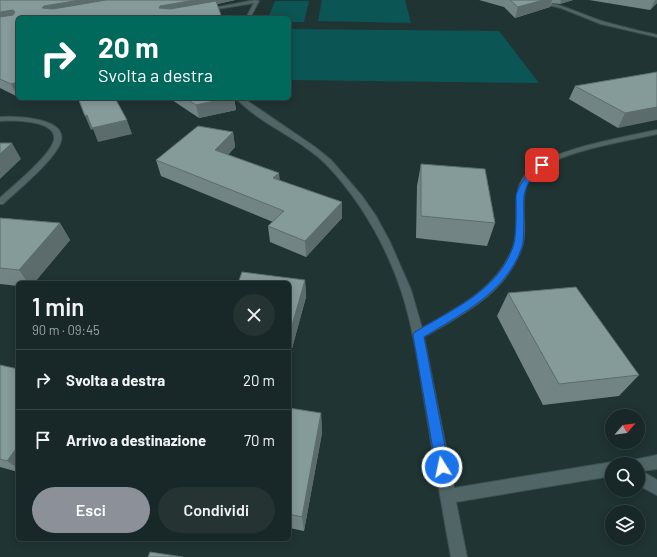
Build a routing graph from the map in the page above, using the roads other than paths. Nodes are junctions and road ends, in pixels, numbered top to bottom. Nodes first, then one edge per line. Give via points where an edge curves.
1 (257, 0) edge
2 (529, 0) edge
3 (201, 10) edge
4 (249, 16) edge
5 (657, 36) edge
6 (241, 100) edge
7 (0, 119) edge
8 (657, 132) edge
9 (0, 202) edge
10 (418, 335) junction
11 (657, 462) edge
12 (645, 464) edge
13 (605, 470) edge
14 (645, 481) edge
15 (657, 488) edge
16 (447, 496) junction
17 (459, 557) edge

1 - 3 street
1 - 4 street
2 - 5 street via 567,9 603,23
6 - 10 street via 316,152 334,168 359,198 378,228 406,290
7 - 9 street via 21,119 46,124 58,134 52,151 45,160
8 - 10 street via 566,155 533,171 520,195 518,246 507,269 479,298
10 - 16 street
11 - 12 street
13 - 16 street
14 - 15 street
16 - 17 street

